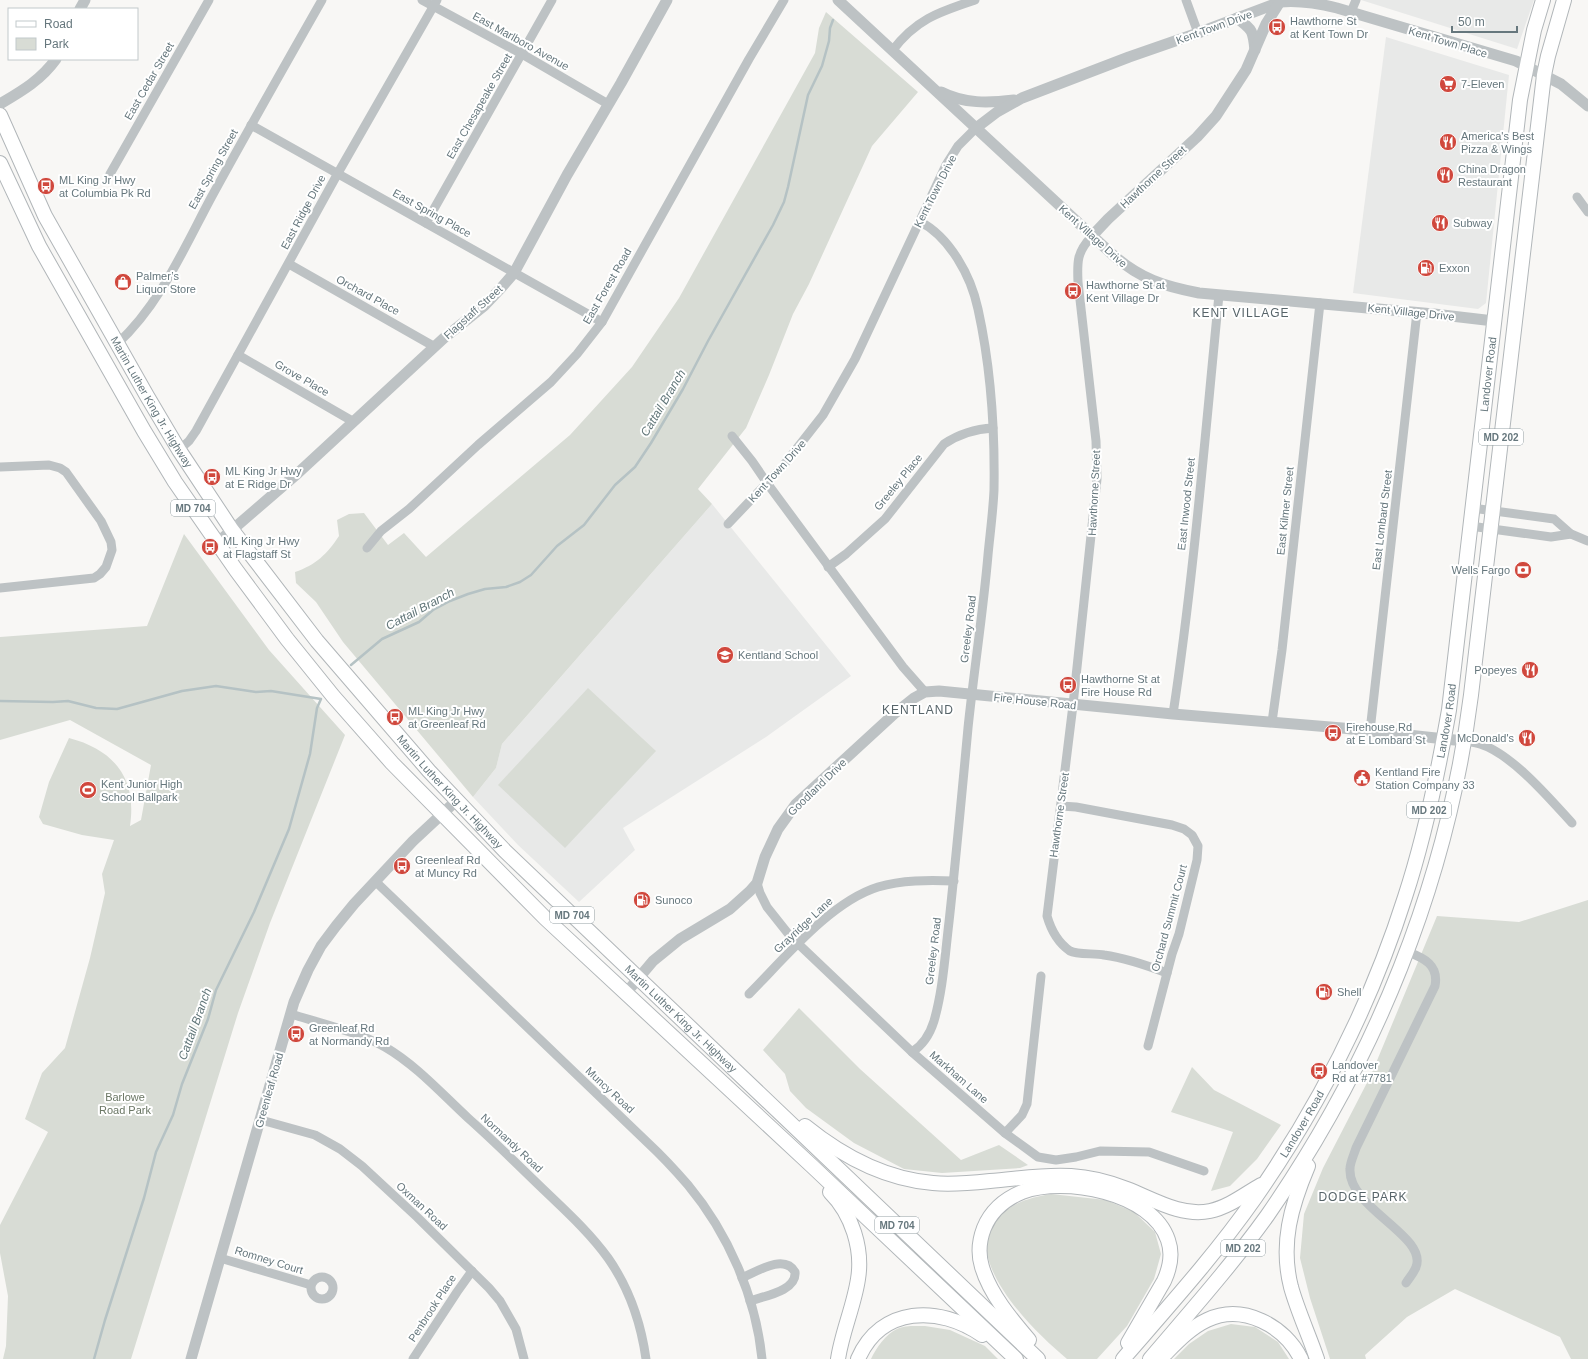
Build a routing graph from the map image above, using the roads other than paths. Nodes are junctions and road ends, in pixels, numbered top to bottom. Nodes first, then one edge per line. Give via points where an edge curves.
1 (209, 0) edge
2 (322, 0) edge
3 (422, 0) edge
4 (552, 0) edge
5 (666, 0) edge
6 (784, 0) edge
7 (838, 0) edge
8 (975, 0) edge
9 (1186, 0) edge
10 (1356, 0) edge
11 (1542, 0) edge
12 (1564, 0) edge
13 (1280, 1) edge
14 (435, 3) edge
15 (1351, 12) junction
16 (1237, 18) junction
17 (1198, 33) junction
18 (892, 51) junction
19 (1255, 51) junction
20 (522, 54) junction
21 (55, 60) edge
22 (1526, 66) junction
23 (1544, 75) junction
24 (929, 85) junction
25 (1022, 98) junction
26 (0, 104) edge
27 (608, 104) junction
28 (1588, 106) edge
29 (0, 115) edge
30 (251, 125) junction
31 (976, 128) junction
32 (0, 163) edge
33 (338, 173) junction
34 (110, 174) dead end
35 (1577, 197) dead end
36 (1588, 212) edge
37 (919, 221) junction
38 (426, 223) junction
39 (1092, 236) junction
40 (289, 264) junction
41 (514, 273) junction
42 (1219, 295) junction
43 (1320, 303) junction
44 (1417, 312) junction
45 (1494, 321) junction
46 (602, 322) junction
47 (117, 344) junction
48 (435, 347) junction
49 (238, 355) junction
50 (354, 422) junction
51 (992, 428) junction
52 (732, 436) dead end
53 (179, 450) junction
54 (0, 467) edge
55 (766, 483) junction
56 (1472, 508) junction
57 (1493, 511) junction
58 (728, 524) dead end
59 (1470, 526) junction
60 (1491, 529) junction
61 (232, 530) junction
62 (1571, 534) junction
63 (1588, 541) edge
64 (217, 543) junction
65 (367, 548) dead end
66 (828, 567) junction
67 (0, 588) edge
68 (925, 692) junction
69 (971, 695) junction
70 (1073, 705) junction
71 (1172, 714) junction
72 (1272, 722) junction
73 (1370, 731) junction
74 (1444, 738) junction
75 (1464, 741) junction
76 (456, 801) junction
77 (1061, 806) junction
78 (442, 814) junction
79 (1572, 823) dead end
80 (376, 881) junction
81 (954, 881) junction
82 (757, 883) junction
83 (798, 944) junction
84 (1388, 944) junction
85 (1408, 952) junction
86 (1167, 973) junction
87 (1041, 976) dead end
88 (639, 978) junction
89 (626, 993) junction
90 (750, 994) dead end
91 (292, 1014) junction
92 (1148, 1046) dead end
93 (912, 1052) junction
94 (757, 1090) junction
95 (261, 1120) junction
96 (1324, 1127) junction
97 (769, 1128) junction
98 (1005, 1133) junction
99 (1204, 1171) dead end
100 (1266, 1181) junction
101 (220, 1258) junction
102 (472, 1271) junction
103 (742, 1278) junction
104 (1406, 1283) dead end
105 (311, 1285) dead end
106 (750, 1300) junction
107 (191, 1359) edge
108 (413, 1359) edge
109 (524, 1359) edge
110 (646, 1359) edge
111 (762, 1359) edge
112 (838, 1359) edge
113 (858, 1359) edge
114 (1015, 1359) edge
115 (1038, 1359) edge
116 (1045, 1359) edge
117 (1118, 1359) edge
118 (1123, 1359) edge
119 (1150, 1359) edge
120 (1159, 1359) edge
121 (1301, 1359) edge
122 (1317, 1359) edge

1 - 34 street, East Cedar Street
2 - 30 street, East Spring Street
3 - 14 street, East Marlboro Avenue
4 - 20 street, East Chesapeake Street
5 - 27 street, Flagstaff Street
6 - 46 street, East Forest Road
7 - 18 street, Kent Village Drive
8 - 18 street via 925,19 911,29
9 - 17 street
10 - 15 street
11 - 22 main road, Landover Road / MD 202
12 - 23 main road, Landover Road / MD 202
13 - 15 street, Kent Town Drive via 1307,1
13 - 16 street, Kent Town Drive
13 - 19 street, Hawthorne Street via 1266,24
14 - 20 street, East Marlboro Avenue
14 - 33 street, East Ridge Drive
15 - 22 street, Kent Town Place
16 - 17 street, Kent Town Drive
16 - 19 street via 1253,33
17 - 25 street, Kent Town Drive
18 - 24 street, Kent Village Drive
19 - 39 street, Hawthorne Street via 1246,70 1216,116
20 - 27 street, East Marlboro Avenue
20 - 38 street, East Chesapeake Street
21 - 26 street via 34,83
22 - 23 street, Kent Town Place
22 - 45 main road, Landover Road / MD 202 via 1518,113
23 - 28 street, Kent Town Place via 1561,84
23 - 57 main road, Landover Road / MD 202
24 - 25 street via 949,96 975,102
24 - 31 street, Kent Village Drive
25 - 31 street, Kent Town Drive
27 - 41 street, Flagstaff Street
29 - 47 main road, Martin Luther King Jr. Highway / MD 704 via 45,216
30 - 33 street, East Spring Place
30 - 47 street, East Spring Street via 156,299
31 - 37 street, Kent Town Drive via 958,146 946,165
31 - 39 street, Kent Village Drive
32 - 64 main road, Martin Luther King Jr. Highway / MD 704 via 39,246 144,431
33 - 38 street, East Spring Place
33 - 40 street, East Ridge Drive
35 - 36 street
37 - 51 street, Greeley Road via 935,231 943,240 970,283 978,306 982,331
37 - 55 street, Kent Town Drive via 840,387 804,441
38 - 41 street, East Spring Place
39 - 42 street, Kent Village Drive via 1125,265 1142,276 1176,288
39 - 70 street, Hawthorne Street via 1080,252 1078,282 1097,457 1094,514
40 - 48 street, Orchard Place
40 - 49 street, East Ridge Drive
41 - 46 street, East Spring Place
41 - 48 street, Flagstaff Street via 484,306
42 - 43 street, Kent Village Drive
42 - 71 street, East Inwood Street via 1190,589
43 - 44 street, Kent Village Drive
43 - 72 street, East Kilmer Street
44 - 45 street, Kent Village Drive
44 - 73 street, East Lombard Street
45 - 56 main road, Landover Road / MD 202
46 - 65 street, East Forest Road via 551,382 381,531
47 - 53 main road, Martin Luther King Jr. Highway / MD 704
48 - 50 street, Flagstaff Street
49 - 50 street, Grove Place
49 - 53 street, East Ridge Drive via 193,436
50 - 61 street, Flagstaff Street
51 - 66 street, Greeley Place via 967,432 944,444 885,519
51 - 69 street, Greeley Road via 994,494
52 - 55 street via 752,460
53 - 61 main road, Martin Luther King Jr. Highway / MD 704
54 - 67 street via 35,464 54,466 66,472 90,504 112,546 106,566 98,576 90,579
55 - 58 street, Kent Town Drive
55 - 66 street
56 - 57 street
56 - 59 main road, Landover Road / MD 202
57 - 60 main road, Landover Road / MD 202
57 - 62 street via 1554,519
59 - 60 street
59 - 74 main road, Landover Road / MD 202
60 - 62 street via 1551,537
60 - 75 main road, Landover Road / MD 202
61 - 64 street, Flagstaff Street
61 - 76 main road, Martin Luther King Jr. Highway / MD 704 via 317,641
62 - 63 street
64 - 78 main road, Martin Luther King Jr. Highway / MD 704 via 287,639 333,696 392,764
66 - 68 street
68 - 69 street, Fire House Road
68 - 82 street, Goodland Drive via 894,714 796,804 770,844
69 - 70 street, Fire House Road
69 - 81 street, Greeley Road
70 - 71 street, Fire House Road
70 - 77 street, Hawthorne Street
71 - 72 street, Fire House Road
72 - 73 street, Fire House Road
73 - 74 street, Fire House Road
74 - 75 street, Fire House Road
74 - 84 main road, Landover Road / MD 202 via 1415,864 1404,903
75 - 79 street via 1490,748 1509,761
75 - 85 main road, Landover Road / MD 202 via 1442,844
76 - 78 street, Greenleaf Road
76 - 88 main road, Martin Luther King Jr. Highway / MD 704
77 - 86 street, Hawthorne Street via 1046,916 1050,928 1058,940 1072,952 1104,955
77 - 86 street, Orchard Summit Court via 1172,825 1192,835 1198,846 1197,860
78 - 80 street, Greenleaf Road
78 - 89 main road, Martin Luther King Jr. Highway / MD 704 via 545,918
80 - 91 street, Greenleaf Road via 321,946 294,1002
80 - 103 street, Muncy Road via 673,1168 719,1229
81 - 83 street, Grayridge Lane via 912,881 877,887 837,909
81 - 93 street, Greeley Road via 934,1022 925,1041
82 - 83 street, Markham Lane via 772,913
82 - 88 street, Goodland Drive via 730,909 680,939 653,961
83 - 90 street, Grayridge Lane
83 - 93 street, Markham Lane
84 - 85 main road
84 - 100 main road, Landover Road / MD 202 via 1359,1015 1335,1064 1297,1133
85 - 96 main road, Landover Road / MD 202 via 1365,1050
85 - 104 street via 1431,965 1436,974 1435,986 1356,1148 1350,1169 1358,1194 1413,1247 1418,1262
86 - 92 street, Orchard Summit Court
87 - 98 street via 1027,1104 1022,1115
88 - 89 street, Goodland Drive
88 - 94 main road, Martin Luther King Jr. Highway / MD 704
89 - 97 main road, Martin Luther King Jr. Highway / MD 704
91 - 95 street, Greenleaf Road
91 - 110 street, Normandy Road via 358,1036 394,1052 565,1210 593,1239 623,1284 639,1322
93 - 98 street, Markham Lane
94 - 100 main road via 822,1139 856,1160 889,1174 918,1181 944,1184 1056,1176 1084,1178 1118,1185 1179,1210 1202,1212 1223,1207
94 - 115 main road, Martin Luther King Jr. Highway / MD 704
95 - 101 street, Greenleaf Road
95 - 102 street, Oxman Road via 315,1135 340,1149 418,1217
96 - 119 main road, Landover Road / MD 202 via 1294,1176 1249,1240
96 - 122 main road via 1296,1197 1289,1220 1286,1244 1291,1288
97 - 112 main road via 833,1195 848,1217 854,1233 859,1256 858,1278
97 - 114 main road, Martin Luther King Jr. Highway / MD 704
98 - 99 street, Markham Lane via 1038,1157 1056,1160 1100,1151 1149,1152
100 - 118 main road, Landover Road / MD 202 via 1217,1248
101 - 105 street, Romney Court
101 - 107 street, Greenleaf Road
102 - 108 street, Penbrook Place
102 - 109 street, Oxman Road via 497,1297 510,1318
103 - 106 street, Muncy Road
103 - 106 street via 780,1263 788,1264 795,1272 789,1286
106 - 111 street, Muncy Road
113 - 114 main road via 871,1338 885,1326 901,1318 920,1315 959,1322
116 - 117 main road via 989,1285 982,1266 980,1245 988,1219 1004,1202 1017,1194 1031,1190 1067,1186 1098,1190 1133,1203 1156,1221 1168,1241 1171,1257 1168,1273
120 - 121 main road via 1207,1320 1235,1315 1258,1319 1272,1326 1290,1342

